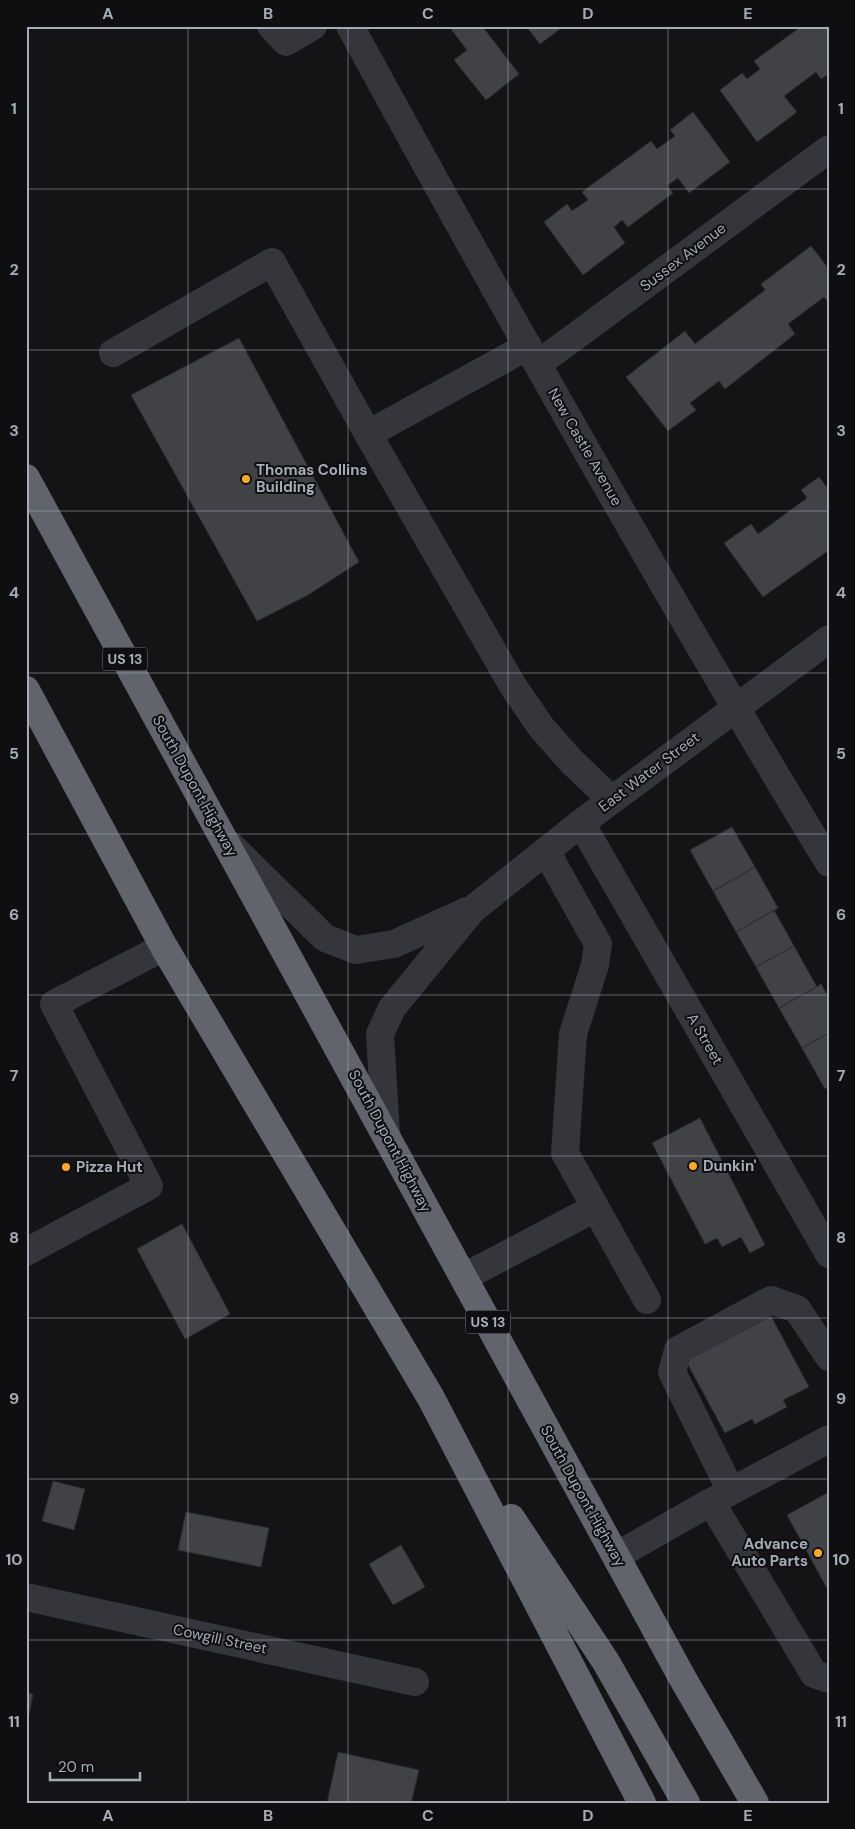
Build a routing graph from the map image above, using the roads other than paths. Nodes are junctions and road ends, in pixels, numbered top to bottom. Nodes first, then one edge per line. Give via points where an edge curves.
1 (271, 26) edge
2 (313, 26) edge
3 (355, 28) edge
4 (829, 149) edge
5 (113, 353) dead end
6 (533, 355) junction
7 (368, 434) junction
8 (26, 478) edge
9 (829, 639) edge
10 (26, 690) edge
11 (735, 708) junction
12 (612, 800) junction
13 (581, 824) junction
14 (225, 840) junction
15 (546, 851) junction
16 (829, 863) edge
17 (472, 909) junction
18 (164, 947) junction
19 (386, 1135) junction
20 (595, 1208) junction
21 (26, 1252) edge
22 (829, 1254) edge
23 (464, 1277) junction
24 (647, 1300) dead end
25 (829, 1357) edge
26 (431, 1398) junction
27 (829, 1439) edge
28 (721, 1497) junction
29 (616, 1556) junction
30 (26, 1596) edge
31 (829, 1679) edge
32 (415, 1682) dead end
33 (642, 1803) edge
34 (686, 1803) edge
35 (755, 1803) edge

1 - 2 street via 286,42
3 - 6 street, New Castle Avenue
4 - 6 street, Sussex Avenue
5 - 7 street via 272,262
6 - 7 street, Sussex Avenue
6 - 11 street, New Castle Avenue
7 - 12 street via 512,686 570,761
8 - 14 highway, South Dupont Highway / US 13
9 - 11 street, East Water Street
10 - 18 highway
11 - 12 street, East Water Street
11 - 16 street, New Castle Avenue
12 - 13 street, East Water Street
13 - 15 street, East Water Street
13 - 22 street, A Street
14 - 17 street, East Water Street via 325,938 356,950 394,944
14 - 19 highway, South Dupont Highway / US 13
15 - 17 street, East Water Street
15 - 20 street via 598,944 595,965 574,1034 565,1153
17 - 19 street, East Water Street via 392,1008 380,1034
18 - 21 street via 54,1004 149,1186
18 - 26 highway
19 - 23 highway, South Dupont Highway / US 13
20 - 23 street
20 - 24 street
23 - 29 highway, South Dupont Highway / US 13
25 - 28 street via 797,1309 771,1300 678,1350 672,1372
26 - 33 highway
26 - 34 highway via 606,1662
27 - 28 street
28 - 29 street
28 - 31 street via 814,1674
29 - 35 highway, South Dupont Highway / US 13
30 - 32 street, Cowgill Street

